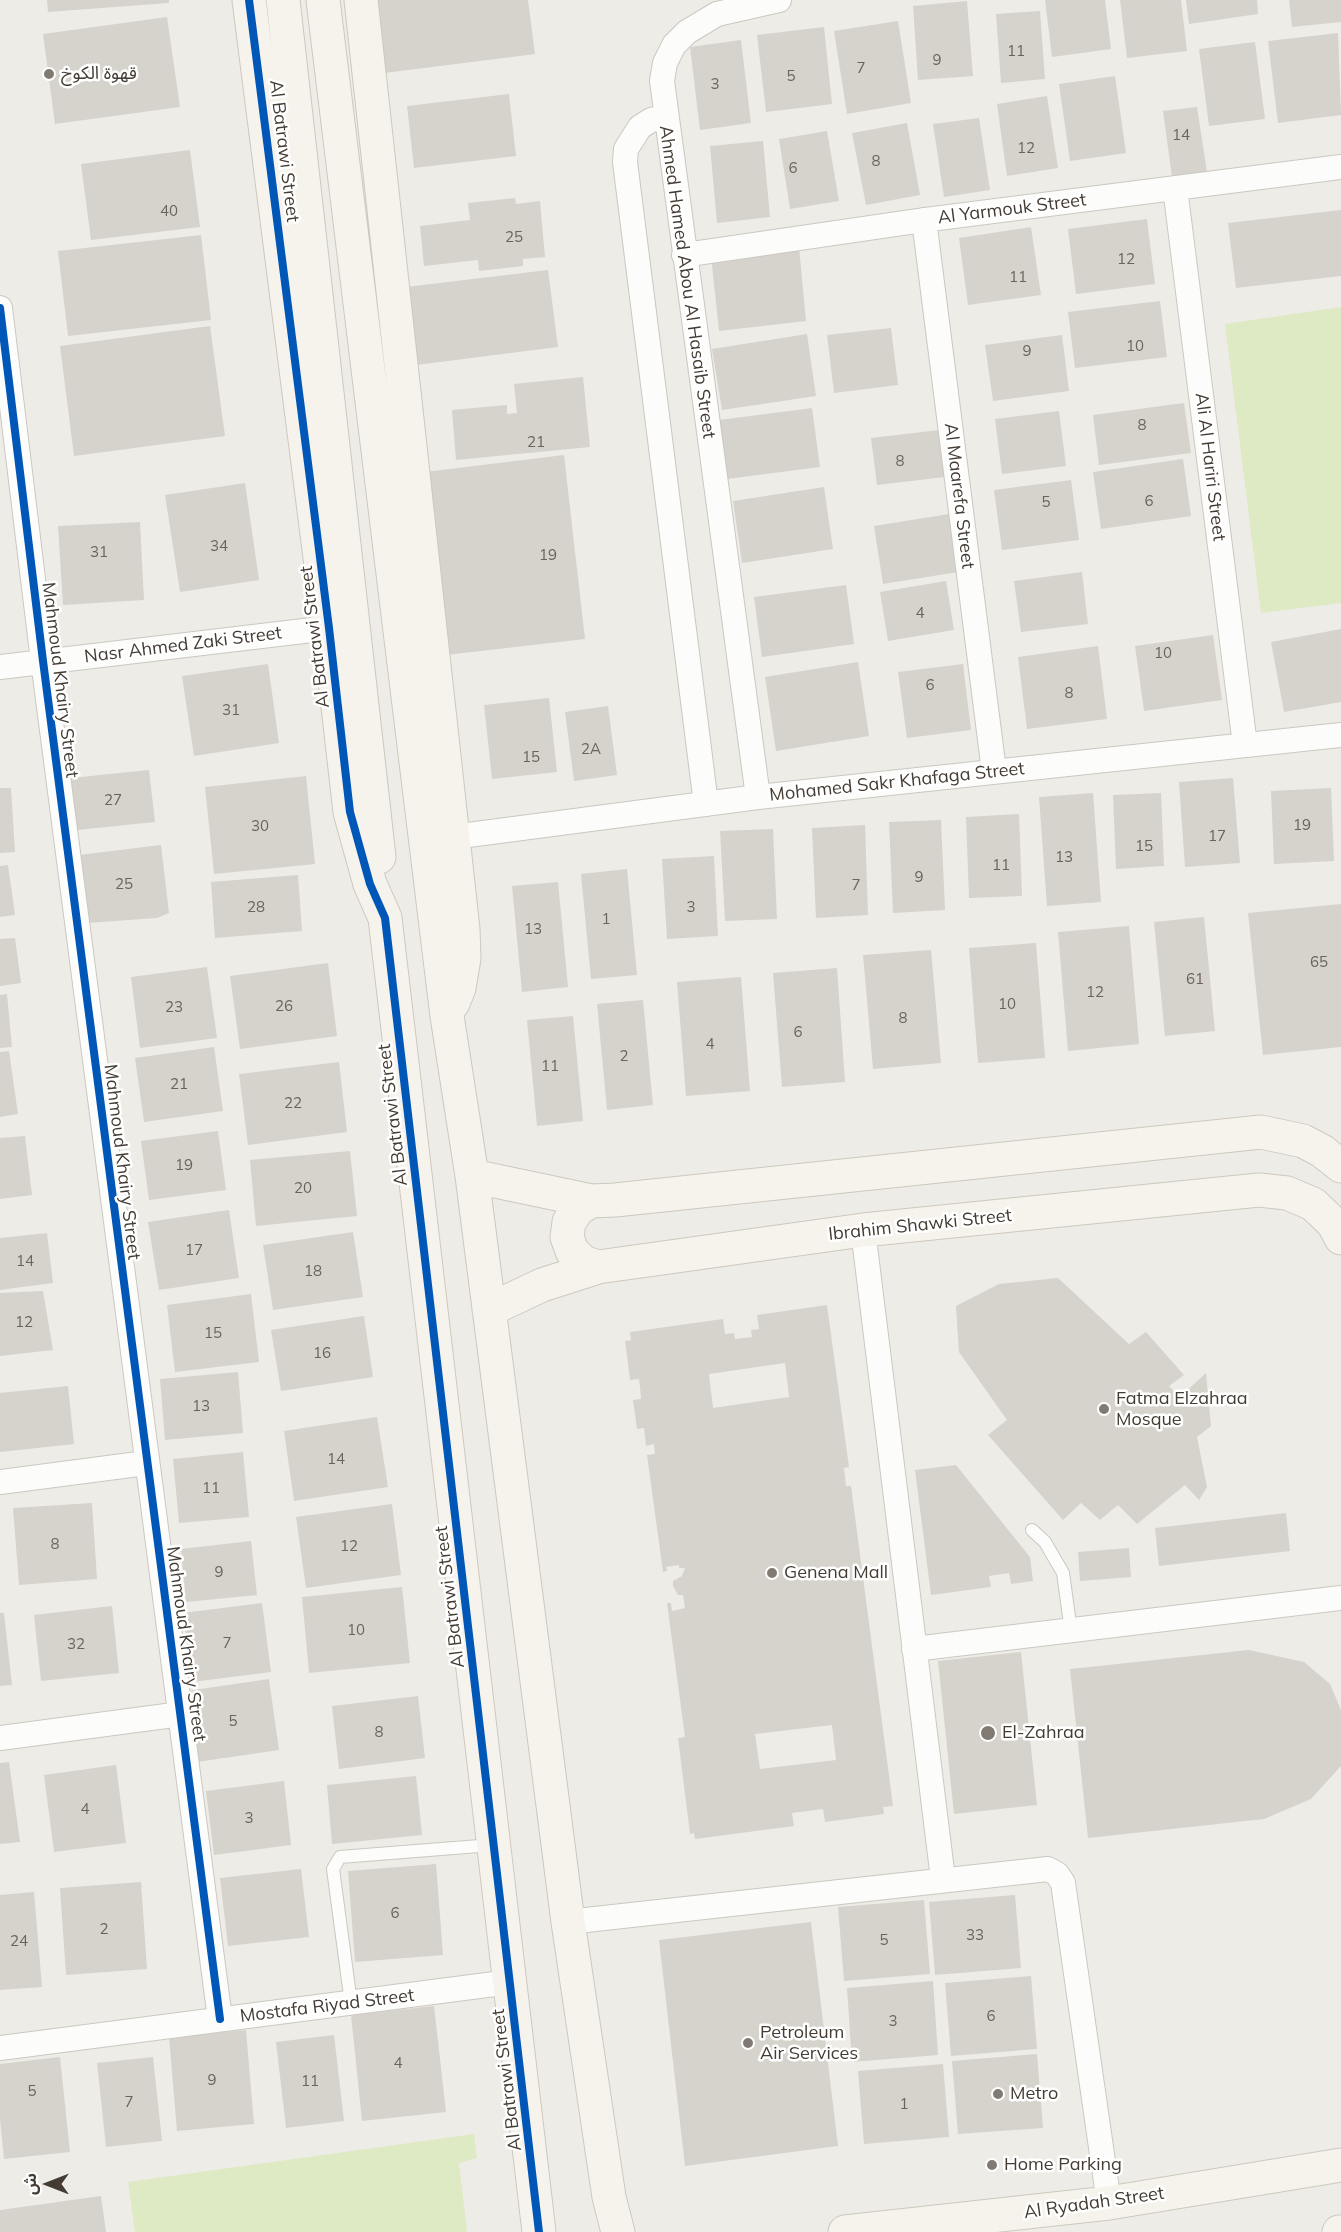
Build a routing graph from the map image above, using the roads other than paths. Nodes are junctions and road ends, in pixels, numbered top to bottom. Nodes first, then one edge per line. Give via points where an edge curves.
1 (249, 0) edge
2 (283, 0) edge
3 (323, 0) edge
4 (361, 0) edge
5 (764, 1) edge
6 (665, 117) junction
7 (1341, 167) edge
8 (1175, 188) junction
9 (924, 220) junction
10 (684, 255) junction
11 (0, 308) edge
12 (329, 628) junction
13 (42, 662) junction
14 (0, 667) edge
15 (1341, 735) edge
16 (1245, 745) junction
17 (994, 771) junction
18 (758, 797) junction
19 (706, 804) junction
20 (453, 837) junction
21 (386, 918) junction
22 (447, 1016) junction
23 (1341, 1166) edge
24 (472, 1176) junction
25 (591, 1201) junction
26 (863, 1230) junction
27 (1341, 1238) edge
28 (598, 1267) junction
29 (489, 1310) junction
30 (146, 1463) junction
31 (0, 1482) edge
32 (1032, 1530) dead end
33 (1341, 1598) edge
34 (1071, 1631) junction
35 (914, 1649) junction
36 (181, 1714) junction
37 (0, 1738) edge
38 (494, 1845) junction
39 (943, 1879) junction
40 (568, 1922) junction
41 (510, 1982) junction
42 (351, 2003) junction
43 (220, 2019) junction
44 (0, 2048) edge
45 (1341, 2165) edge
46 (1109, 2203) junction
47 (539, 2232) edge
48 (618, 2232) edge
49 (845, 2232) edge

1 - 12 street, Al Batrawi Street
2 - 21 street
3 - 22 street
4 - 20 street
5 - 6 street via 725,11 702,22 675,45 665,63 662,81
6 - 10 street, Ahmed Hamed Abou Al Hasaib Street
6 - 19 street, Ahmed Hamed Abou Al Hasaib Street via 640,127 626,149 625,162
7 - 8 street, Al Yarmouk Street
8 - 9 street, Al Yarmouk Street
8 - 16 street, Ali Al Hariri Street
9 - 10 street, Al Yarmouk Street
9 - 17 street, Al Maarefa Street
10 - 18 street, Ahmed Hamed Abou Al Hasaib Street
11 - 13 street, Mahmoud Khairy Street
12 - 13 street, Nasr Ahmed Zaki Street
12 - 21 street, Al Batrawi Street via 350,812 367,875
13 - 14 street, Nasr Ahmed Zaki Street
13 - 30 street, Mahmoud Khairy Street
15 - 16 street, Mohamed Sakr Khafaga Street
16 - 17 street, Mohamed Sakr Khafaga Street
17 - 18 street, Mohamed Sakr Khafaga Street
18 - 19 street, Mohamed Sakr Khafaga Street
19 - 20 street, Mohamed Sakr Khafaga Street
20 - 22 street via 464,958 459,988
21 - 38 street, Al Batrawi Street
22 - 24 street
23 - 25 street via 1322,1151 1283,1135 1240,1133
24 - 25 street
24 - 29 street
25 - 28 street via 578,1209 569,1222 567,1237 572,1251 583,1262
26 - 27 street, Ibrahim Shawki Street via 1259,1190 1287,1193 1313,1204 1333,1223
26 - 28 street, Ibrahim Shawki Street
26 - 35 street
28 - 29 street, Ibrahim Shawki Street via 542,1285
29 - 40 street
30 - 31 street
30 - 36 street, Mahmoud Khairy Street
32 - 34 lane via 1045,1542 1063,1573
33 - 34 street
34 - 35 street
35 - 39 street
36 - 37 street
36 - 43 street, Mahmoud Khairy Street
38 - 41 street, Al Batrawi Street
38 - 42 lane via 340,1857 333,1869
39 - 40 street
39 - 46 street via 1048,1869 1062,1883
40 - 48 street via 609,2197
41 - 42 street, Mostafa Riyad Street
41 - 47 street, Al Batrawi Street
42 - 43 street, Mostafa Riyad Street
43 - 44 street, Mostafa Riyad Street
45 - 46 street, Al Ryadah Street
46 - 49 street, Al Ryadah Street

